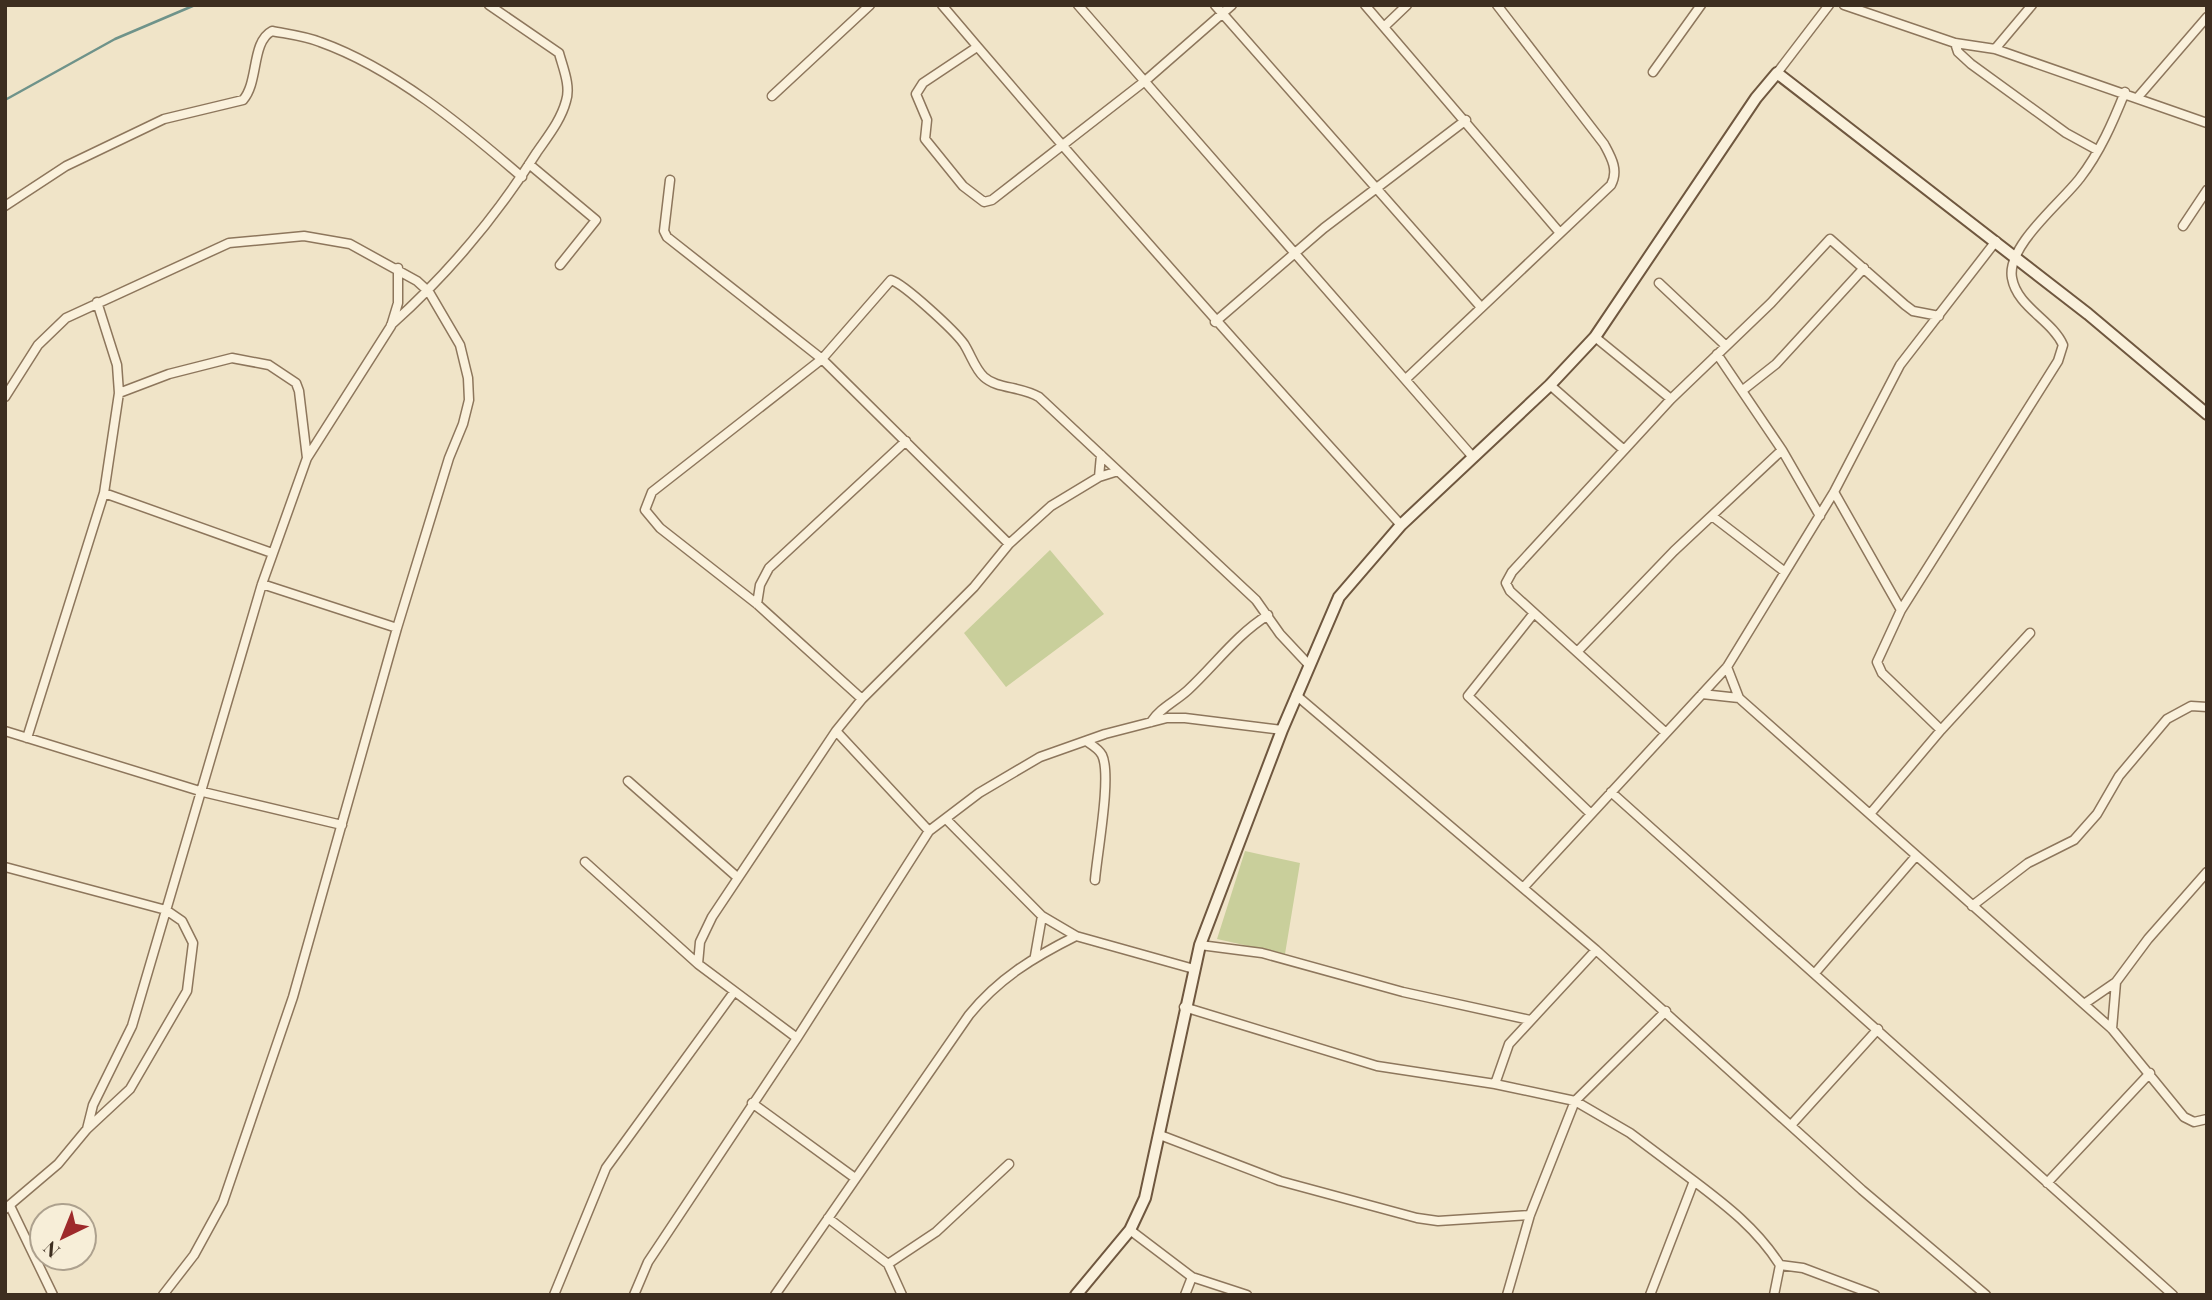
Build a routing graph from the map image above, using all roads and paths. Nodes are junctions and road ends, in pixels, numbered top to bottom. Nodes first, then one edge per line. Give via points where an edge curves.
1 (489, 5) edge
2 (870, 5) edge
3 (942, 5) edge
4 (1078, 5) edge
5 (1215, 5) edge
6 (1232, 5) edge
7 (1365, 5) edge
8 (1407, 5) edge
9 (1497, 5) edge
10 (1701, 5) edge
11 (1829, 5) edge
12 (1844, 5) edge
13 (2032, 5) edge
14 (1222, 14) junction
15 (2207, 17) edge
16 (1385, 26) junction
17 (1955, 43) junction
18 (977, 47) junction
19 (1995, 49) junction
20 (1653, 72) dead end
21 (1777, 73) junction
22 (1145, 81) junction
23 (2125, 92) junction
24 (772, 96) dead end
25 (2138, 97) junction
26 (1466, 120) junction
27 (2207, 123) edge
28 (1060, 146) junction
29 (2097, 150) junction
30 (529, 164) junction
31 (522, 177) junction
32 (670, 180) dead end
33 (1377, 186) junction
34 (2207, 190) edge
35 (5, 206) edge
36 (2183, 226) dead end
37 (1560, 233) junction
38 (1996, 241) junction
39 (1297, 252) junction
40 (2014, 256) junction
41 (559, 265) dead end
42 (398, 268) junction
43 (1864, 268) junction
44 (1659, 284) dead end
45 (429, 292) junction
46 (97, 302) junction
47 (1480, 306) junction
48 (1939, 316) junction
49 (1215, 322) junction
50 (391, 326) junction
51 (1595, 337) junction
52 (1725, 345) junction
53 (1717, 354) junction
54 (822, 359) junction
55 (1407, 378) junction
56 (1550, 385) junction
57 (1743, 390) junction
58 (119, 393) junction
59 (5, 397) edge
60 (1671, 399) junction
61 (2207, 414) edge
62 (906, 441) junction
63 (1624, 450) junction
64 (1782, 450) junction
65 (1101, 455) junction
66 (1472, 456) junction
67 (307, 458) junction
68 (1118, 471) junction
69 (1099, 477) junction
70 (1833, 492) junction
71 (104, 493) junction
72 (1712, 516) junction
73 (1820, 516) junction
74 (1401, 525) junction
75 (1009, 544) junction
76 (272, 553) junction
77 (1785, 572) junction
78 (262, 584) junction
79 (757, 604) junction
80 (1901, 610) junction
81 (1534, 613) junction
82 (1268, 615) junction
83 (397, 628) junction
84 (2030, 633) dead end
85 (1577, 652) junction
86 (1309, 665) junction
87 (1727, 667) junction
88 (1702, 694) junction
89 (1296, 695) junction
90 (1739, 698) junction
91 (862, 699) junction
92 (2207, 708) edge
93 (1151, 722) junction
94 (1282, 730) junction
95 (1941, 730) junction
96 (5, 731) edge
97 (836, 732) junction
98 (1666, 733) junction
99 (27, 738) junction
100 (1086, 741) junction
101 (628, 780) dead end
102 (203, 792) junction
103 (1611, 792) junction
104 (1591, 814) junction
105 (1870, 814) junction
106 (946, 819) junction
107 (342, 825) junction
108 (929, 831) junction
109 (1916, 856) junction
110 (585, 862) dead end
111 (5, 867) edge
112 (2207, 872) edge
113 (737, 877) junction
114 (1095, 880) dead end
115 (1523, 888) junction
116 (1972, 906) junction
117 (166, 910) junction
118 (1042, 916) junction
119 (1076, 936) junction
120 (1200, 945) junction
121 (1596, 950) junction
122 (1035, 956) junction
123 (698, 964) junction
124 (1194, 969) junction
125 (1815, 973) junction
126 (2116, 982) junction
127 (734, 992) junction
128 (2084, 1004) junction
129 (1184, 1007) junction
130 (1666, 1011) junction
131 (1530, 1020) junction
132 (1878, 1029) junction
133 (2112, 1029) junction
134 (797, 1038) junction
135 (2150, 1073) junction
136 (1495, 1084) junction
137 (1575, 1101) junction
138 (752, 1103) junction
139 (2207, 1119) edge
140 (1792, 1124) junction
141 (88, 1129) junction
142 (1160, 1135) junction
143 (1009, 1164) dead end
144 (855, 1178) junction
145 (1694, 1181) junction
146 (2047, 1183) junction
147 (8, 1209) edge
148 (1530, 1215) junction
149 (828, 1218) junction
150 (1130, 1230) junction
151 (888, 1264) junction
152 (1780, 1265) junction
153 (1192, 1277) junction
154 (53, 1295) edge
155 (163, 1295) edge
156 (554, 1295) edge
157 (634, 1295) edge
158 (775, 1295) edge
159 (902, 1295) edge
160 (1076, 1295) edge
161 (1185, 1295) edge
162 (1247, 1295) edge
163 (1507, 1295) edge
164 (1650, 1295) edge
165 (1774, 1295) edge
166 (1875, 1295) edge
167 (1986, 1295) edge
168 (2173, 1295) edge

1 - 30 street via 559,54 566,75 568,98
2 - 24 street
3 - 18 street
4 - 22 street
5 - 14 street
6 - 14 street
7 - 16 street
8 - 16 street
9 - 37 street via 1596,133 1614,164 1611,184
10 - 20 street
11 - 21 street
12 - 17 street
13 - 19 street
14 - 22 street
14 - 33 street
15 - 25 street
16 - 26 street
17 - 19 street
17 - 29 street via 1962,57 1987,76
18 - 28 street
18 - 28 street via 923,83 916,94 928,120 925,139 963,186 984,202 992,201
19 - 23 street
21 - 38 street
21 - 51 street
22 - 28 street
22 - 39 street
23 - 25 street
23 - 29 street
25 - 27 street
26 - 33 street
26 - 37 street
28 - 49 street
29 - 40 street via 2080,178
30 - 31 street
30 - 41 street via 596,220
31 - 35 street via 470,132 405,87 319,41 272,31 262,41 252,86 243,100 164,119 66,166
31 - 45 street
32 - 54 street via 667,237
33 - 39 street
33 - 47 street
34 - 36 street
37 - 47 street
38 - 40 street
38 - 48 street
39 - 49 street
39 - 55 street
40 - 61 street
40 - 80 street via 2011,276 2015,287 2063,345 2052,372
42 - 45 street
42 - 46 street via 351,244 319,237 229,243
42 - 50 street via 398,303
43 - 48 street via 1913,311
43 - 52 street via 1830,239
43 - 57 street via 1776,364
44 - 52 street
45 - 50 street
45 - 83 street via 460,345 469,400
46 - 58 street via 117,365
46 - 59 street via 53,329
47 - 55 street
48 - 70 street via 1900,365
49 - 74 street
50 - 67 street
51 - 56 street
51 - 60 street
52 - 53 street
53 - 57 street
53 - 60 street
54 - 62 street
54 - 65 street via 886,283 895,281 947,325 982,375 992,383 1025,388 1039,397
54 - 79 street via 652,492 645,510 660,528
55 - 66 street
56 - 63 street
56 - 66 street
57 - 64 street
58 - 67 street via 223,358 269,365 296,383
58 - 71 street
60 - 63 street
62 - 75 street
62 - 79 street via 769,568
63 - 81 street via 1506,583
64 - 72 street
64 - 73 street
65 - 68 street
65 - 69 street
66 - 74 street
67 - 76 street
68 - 69 street
68 - 82 street
69 - 75 street via 1051,506
70 - 73 street
70 - 80 street
71 - 76 street
71 - 99 street
72 - 77 street
72 - 85 street
73 - 77 street
74 - 86 street via 1339,597
75 - 91 street via 974,587
76 - 78 street
77 - 87 street
78 - 83 street
78 - 102 street
79 - 91 street
80 - 95 street via 1877,662 1882,673
81 - 85 street
81 - 104 street via 1468,696
82 - 86 street
82 - 93 street via 1237,638
83 - 107 street
84 - 95 street
85 - 98 street
86 - 89 street
87 - 88 street
87 - 90 street
88 - 90 street
88 - 98 street
89 - 94 street
89 - 115 street
90 - 105 street
91 - 97 street
92 - 116 street via 2191,706 2166,719 2074,840 2028,863
93 - 94 street via 1185,718
93 - 100 street
94 - 120 street
95 - 105 street
96 - 99 street
97 - 108 street
97 - 113 street
98 - 103 street
99 - 102 street
100 - 106 street via 1040,757
100 - 114 street via 1104,762
101 - 113 street
102 - 107 street
102 - 117 street
103 - 104 street
103 - 125 street
104 - 115 street
105 - 109 street
106 - 108 street
106 - 118 street
107 - 155 street via 293,998 223,1202 194,1255
108 - 134 street
109 - 116 street
109 - 125 street
110 - 123 street
111 - 117 street
112 - 126 street via 2147,939
113 - 123 street via 700,942
115 - 121 street
116 - 128 street
117 - 141 street via 132,1026 93,1105
117 - 141 street via 182,921 193,943 187,991 130,1088
118 - 119 street
118 - 122 street
119 - 122 street
119 - 124 street
120 - 124 street
120 - 131 street via 1262,953 1403,992
121 - 130 street
121 - 131 street
122 - 144 street via 984,997
123 - 127 street
124 - 129 street
125 - 132 street
126 - 128 street
126 - 133 street
127 - 134 street
127 - 156 street via 606,1168
128 - 133 street
129 - 136 street via 1377,1066
129 - 142 street
130 - 137 street
130 - 140 street
131 - 136 street via 1509,1044
132 - 140 street
132 - 146 street
133 - 135 street
134 - 138 street
135 - 139 street via 2183,1117 2194,1122
135 - 146 street
136 - 137 street
137 - 145 street via 1630,1133
137 - 148 street
138 - 144 street
138 - 157 street via 648,1262
140 - 167 street
141 - 147 street via 58,1164
142 - 148 street via 1280,1181 1417,1219
142 - 150 street via 1145,1198
143 - 151 street via 936,1232
144 - 149 street
145 - 152 street via 1754,1229
145 - 164 street
146 - 168 street
147 - 154 street
148 - 163 street
149 - 151 street
149 - 158 street
150 - 153 street
150 - 160 street
151 - 159 street
152 - 165 street
152 - 166 street via 1803,1268
153 - 161 street
153 - 162 street

